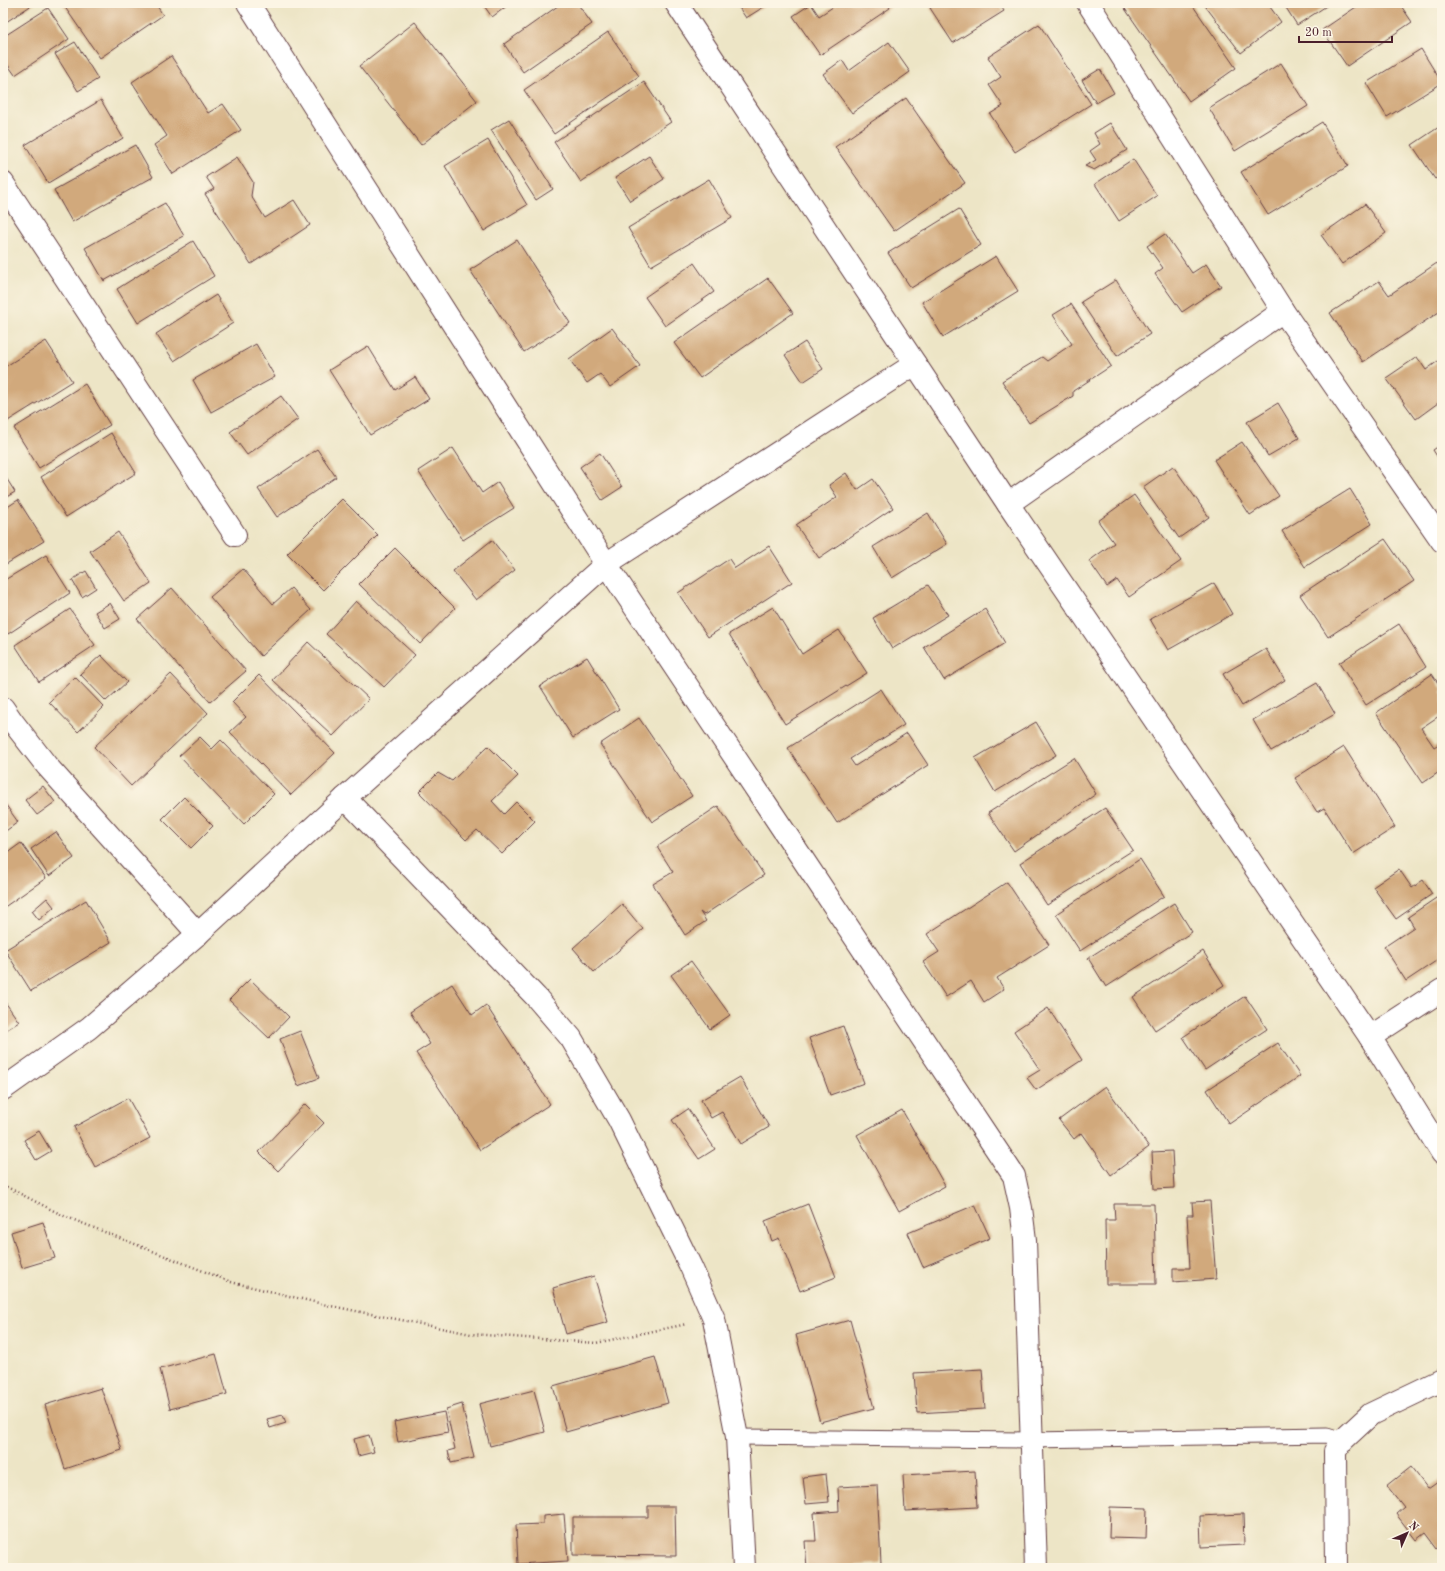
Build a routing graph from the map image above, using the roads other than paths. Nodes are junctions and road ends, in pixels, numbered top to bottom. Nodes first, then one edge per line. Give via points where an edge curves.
1 (248, 3) edge
2 (676, 3) edge
3 (1088, 3) edge
4 (3, 184) edge
5 (12, 214) edge
6 (1282, 311) junction
7 (915, 364) junction
8 (1008, 504) junction
9 (235, 536) dead end
10 (1442, 541) edge
11 (606, 564) junction
12 (3, 708) edge
13 (346, 798) junction
14 (198, 934) junction
15 (1442, 990) edge
16 (1370, 1037) junction
17 (3, 1089) edge
18 (1442, 1153) edge
19 (1442, 1380) edge
20 (737, 1437) junction
21 (1031, 1440) junction
22 (1343, 1440) junction
23 (744, 1568) edge
24 (1036, 1568) edge
25 (1336, 1568) edge

1 - 11 street
2 - 7 street
3 - 6 street
4 - 5 street
5 - 9 street
6 - 8 street
6 - 10 street
7 - 8 street
7 - 11 street
8 - 16 street
11 - 13 street
11 - 21 street via 1014,1176 1025,1240
12 - 14 street via 46,766
13 - 14 street
13 - 20 street via 571,1038 619,1120 714,1319
14 - 17 street via 89,1028
15 - 16 street
16 - 18 street
19 - 22 street via 1371,1414
20 - 21 lane
20 - 23 street
21 - 22 lane via 1327,1435
21 - 24 street
22 - 25 street via 1335,1451

